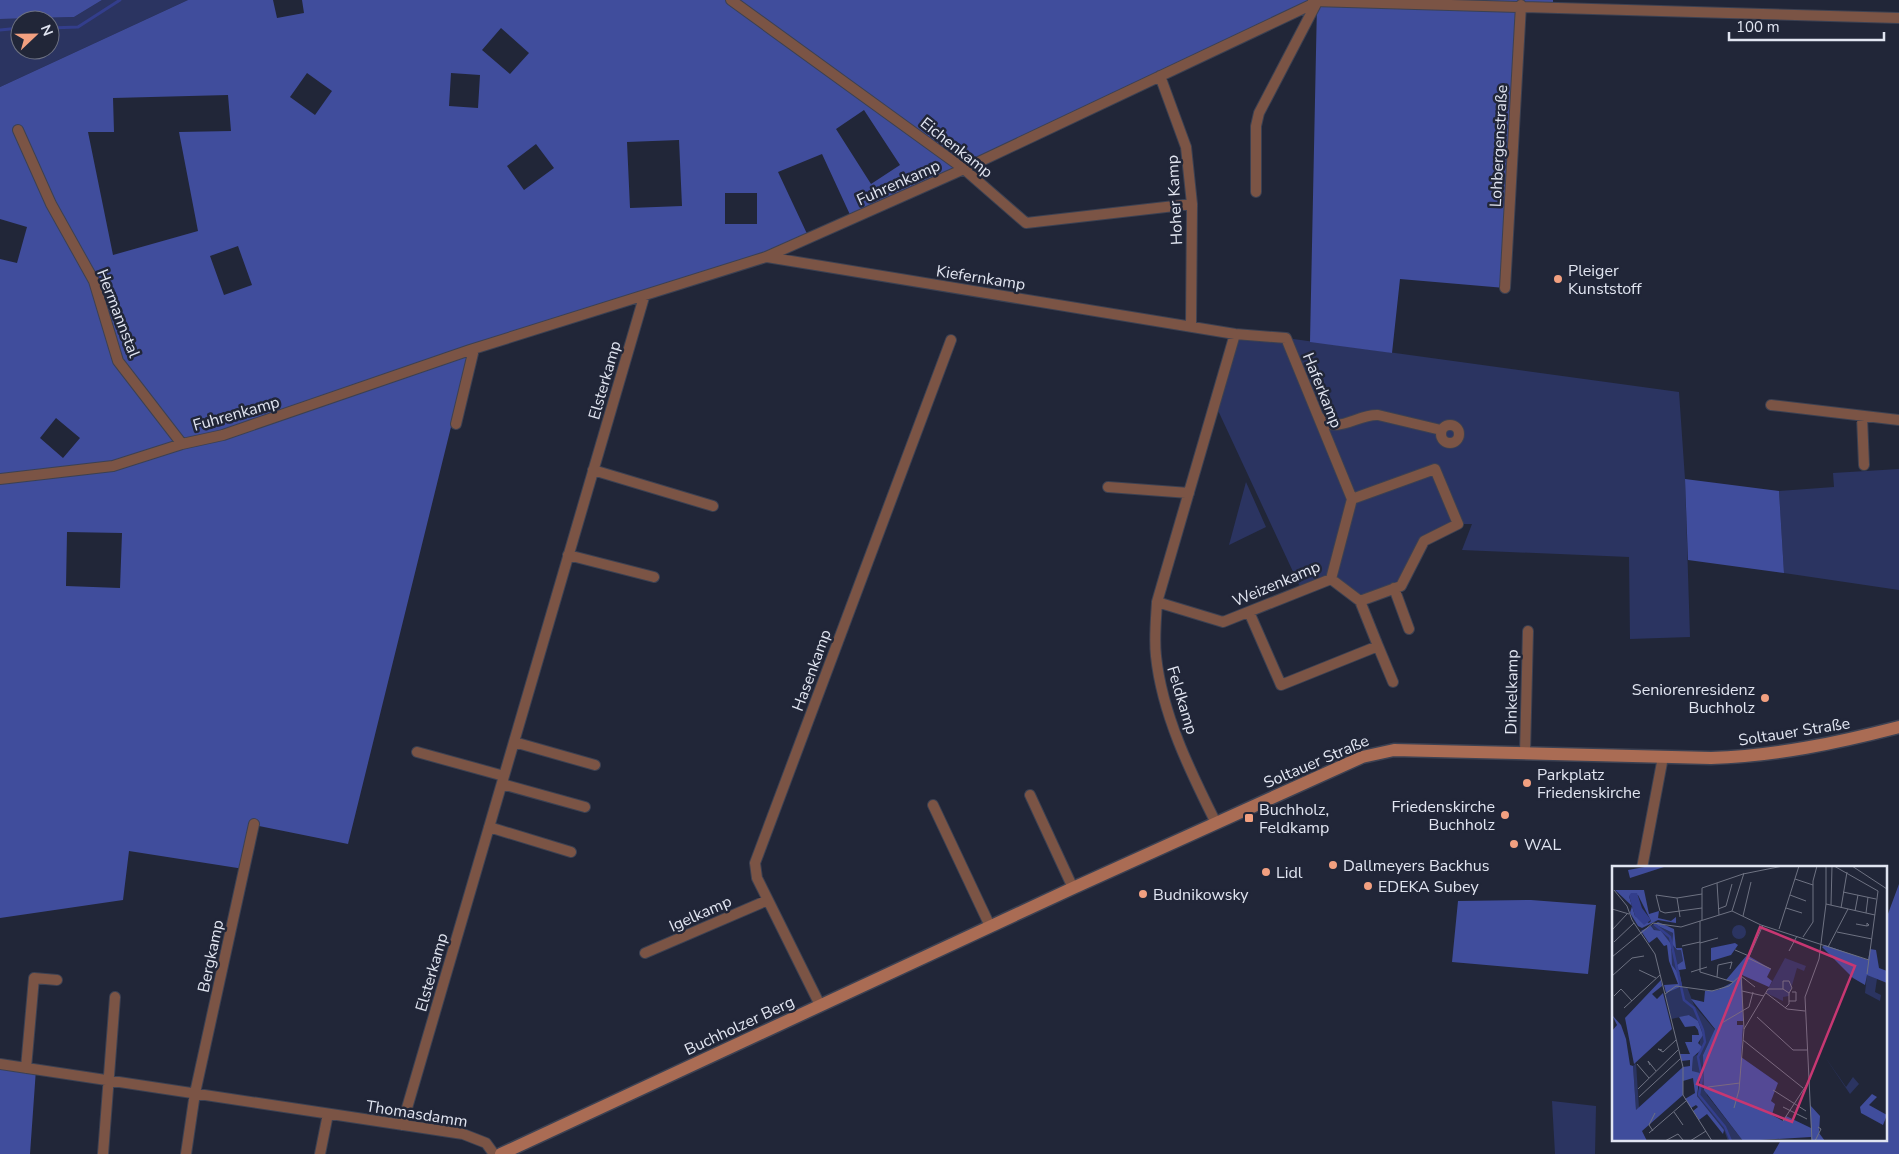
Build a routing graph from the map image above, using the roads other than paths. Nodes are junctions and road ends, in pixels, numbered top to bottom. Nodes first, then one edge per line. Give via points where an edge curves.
1 (731, 0) edge
2 (1314, 1) edge
3 (1553, 3) edge
4 (1521, 5) junction
5 (1899, 18) edge
6 (1160, 76) junction
7 (18, 130) dead end
8 (964, 169) junction
9 (1256, 192) dead end
10 (1192, 204) junction
11 (766, 257) junction
12 (1505, 288) dead end
13 (644, 297) junction
14 (1191, 327) junction
15 (1235, 334) junction
16 (952, 340) dead end
17 (474, 349) junction
18 (1771, 405) dead end
19 (1317, 415) junction
20 (1862, 417) junction
21 (1899, 420) edge
22 (456, 424) dead end
23 (1441, 430) dead end
24 (182, 444) junction
25 (1864, 465) dead end
26 (593, 470) junction
27 (0, 479) edge
28 (1108, 487) dead end
29 (1189, 493) junction
30 (1352, 499) junction
31 (713, 506) dead end
32 (568, 556) junction
33 (654, 577) dead end
34 (1331, 579) junction
35 (1394, 588) junction
36 (1360, 601) junction
37 (1158, 602) junction
38 (1249, 612) junction
39 (1409, 629) dead end
40 (1528, 631) dead end
41 (1378, 646) junction
42 (1393, 682) dead end
43 (1899, 727) edge
44 (514, 742) junction
45 (417, 752) dead end
46 (1525, 754) junction
47 (1663, 757) junction
48 (595, 765) dead end
49 (503, 780) junction
50 (1030, 795) dead end
51 (933, 805) dead end
52 (585, 808) dead end
53 (1216, 823) junction
54 (254, 824) dead end
55 (489, 827) junction
56 (571, 852) dead end
57 (1642, 866) edge
58 (1088, 881) joint
59 (1073, 888) junction
60 (768, 900) junction
61 (990, 926) junction
62 (644, 953) dead end
63 (57, 980) dead end
64 (115, 997) dead end
65 (820, 1005) junction
66 (0, 1064) edge
67 (26, 1068) junction
68 (109, 1080) junction
69 (195, 1093) junction
70 (328, 1114) junction
71 (402, 1125) junction
72 (104, 1154) edge
73 (186, 1154) edge
74 (320, 1154) edge
75 (494, 1154) edge
76 (501, 1154) edge

1 - 8 street, Eichenkamp
2 - 4 street
2 - 6 street, Fuhrenkamp
2 - 9 street via 1259,112
3 - 4 street
3 - 5 street
4 - 12 street, Lohbergenstraße
6 - 8 street, Fuhrenkamp
6 - 10 street, Hoher Kamp via 1186,147
7 - 24 street, Hermannstal via 51,204 94,281 118,361
8 - 10 street, Eichenkamp via 1026,223
8 - 11 street, Fuhrenkamp
10 - 14 street, Hoher Kamp
11 - 13 street, Fuhrenkamp
11 - 14 street, Kiefernkamp
13 - 17 street, Fuhrenkamp
13 - 26 street, Elsterkamp
14 - 15 street
15 - 19 street, Haferkamp via 1286,338
15 - 29 street, Feldkamp
16 - 60 street, Hasenkamp via 755,863
17 - 22 street
17 - 24 street, Fuhrenkamp via 223,435
18 - 20 street
19 - 23 street via 1330,425 1344,425 1378,415
19 - 30 street, Haferkamp
20 - 21 street
20 - 25 street
24 - 27 street, Fuhrenkamp via 113,466
26 - 31 street
26 - 32 street, Elsterkamp
28 - 29 street
29 - 37 street, Feldkamp
30 - 34 street, Weizenkamp
30 - 35 street via 1435,469 1458,524 1424,541 1401,586
32 - 33 street
32 - 44 street, Elsterkamp
34 - 36 street
34 - 38 street, Weizenkamp
35 - 36 street
35 - 39 street
36 - 41 street
37 - 38 street, Weizenkamp via 1223,622
37 - 53 street, Feldkamp via 1156,655 1160,686 1171,723
38 - 41 street via 1281,685
40 - 46 street, Dinkelkamp
41 - 42 street
43 - 47 main road, Soltauer Straße via 1811,748 1756,756
44 - 48 street
44 - 49 street, Elsterkamp
45 - 49 street
46 - 47 main road, Soltauer Straße
46 - 53 main road, Soltauer Straße via 1380,752
47 - 57 street
49 - 52 street
49 - 55 street, Elsterkamp
50 - 59 street
51 - 61 street
53 - 58 main road, Soltauer Straße
54 - 69 street, Bergkamp
55 - 56 street
55 - 71 street, Elsterkamp
58 - 59 main road, Buchholzer Berg
59 - 61 main road, Buchholzer Berg
60 - 62 street, Igelkamp
60 - 65 street, Hasenkamp
61 - 65 main road, Buchholzer Berg
63 - 67 street via 34,978
64 - 68 street
65 - 76 main road, Buchholzer Berg
66 - 67 street, Thomasdamm
67 - 68 street, Thomasdamm
68 - 69 street, Thomasdamm
68 - 72 street
69 - 70 street, Thomasdamm
69 - 73 street
70 - 71 street, Thomasdamm
70 - 74 street
71 - 75 street, Thomasdamm via 463,1134 486,1143

